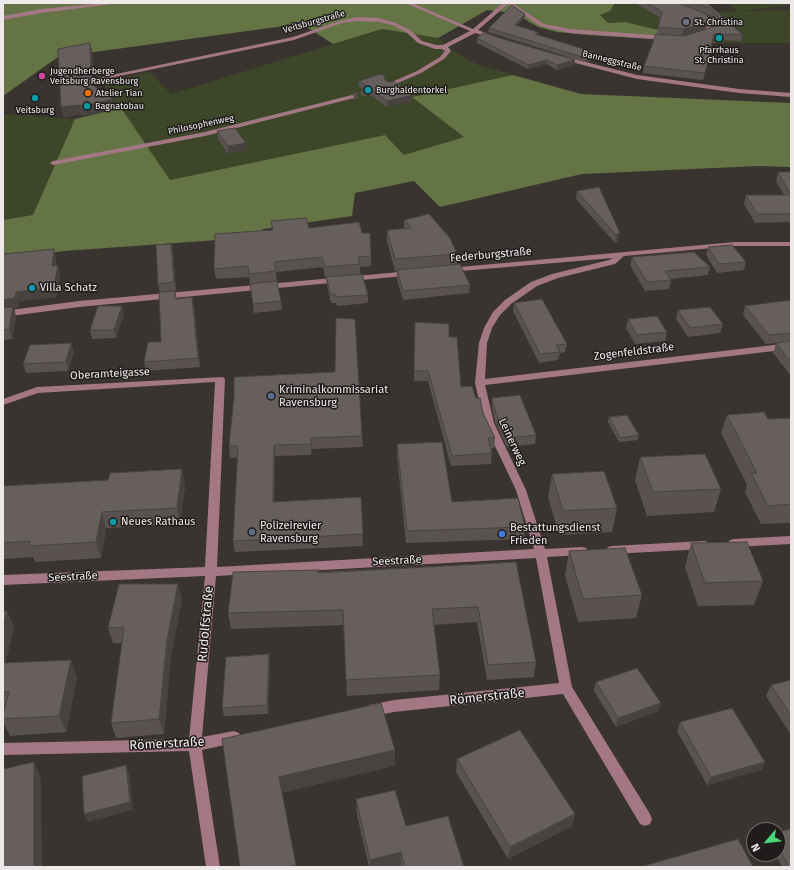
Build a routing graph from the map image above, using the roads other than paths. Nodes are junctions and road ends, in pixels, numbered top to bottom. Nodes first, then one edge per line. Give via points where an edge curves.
1 (118, 3) edge
2 (408, 3) edge
3 (508, 3) edge
4 (694, 12) edge
5 (3, 18) edge
6 (474, 31) junction
7 (699, 34) edge
8 (675, 38) edge
9 (501, 39) edge
10 (444, 47) junction
11 (557, 56) edge
12 (79, 82) edge
13 (389, 85) tunnel mouth
14 (791, 95) edge
15 (352, 97) tunnel mouth
16 (53, 163) dead end
17 (791, 244) edge
18 (622, 254) junction
19 (439, 271) edge
20 (423, 272) edge
21 (3, 314) edge
22 (791, 346) edge
23 (220, 379) joint
24 (480, 383) junction
25 (3, 402) edge
26 (791, 540) edge
27 (541, 554) junction
28 (211, 571) junction
29 (3, 580) edge
30 (566, 688) junction
31 (355, 714) edge
32 (248, 735) edge
33 (195, 745) junction
34 (3, 749) edge
35 (645, 819) dead end
36 (213, 867) edge

1 - 5 street via 41,11
2 - 6 street
3 - 6 street
3 - 8 street via 542,25 570,31
4 - 7 street via 712,22 713,26
6 - 9 street
6 - 10 street
10 - 12 street, Veitsburgstraße via 420,42 408,31 394,24 357,19 294,38
10 - 13 street via 448,51 442,58 419,72
11 - 14 street, Banneggstraße via 637,78
15 - 16 street, Philosophenweg via 205,134
17 - 18 street, Federburgstraße via 735,244
18 - 19 street, Federburgstraße
18 - 24 street, Leinerweg via 612,262 534,284 508,302 496,314 488,328 483,343
20 - 21 street via 79,304
22 - 24 street, Zogenfeldstraße
23 - 25 street, Oberamteigasse via 37,390
23 - 28 street, Rudolfstraße
24 - 27 street, Leinerweg via 489,423 521,490
26 - 27 street, Seestraße
27 - 28 street, Seestraße
27 - 30 street
28 - 29 street, Seestraße
28 - 33 street, Rudolfstraße
30 - 31 street, Römerstraße via 394,706
30 - 35 street
32 - 33 street, Römerstraße
33 - 34 street, Römerstraße
33 - 36 street, Rudolfstraße

